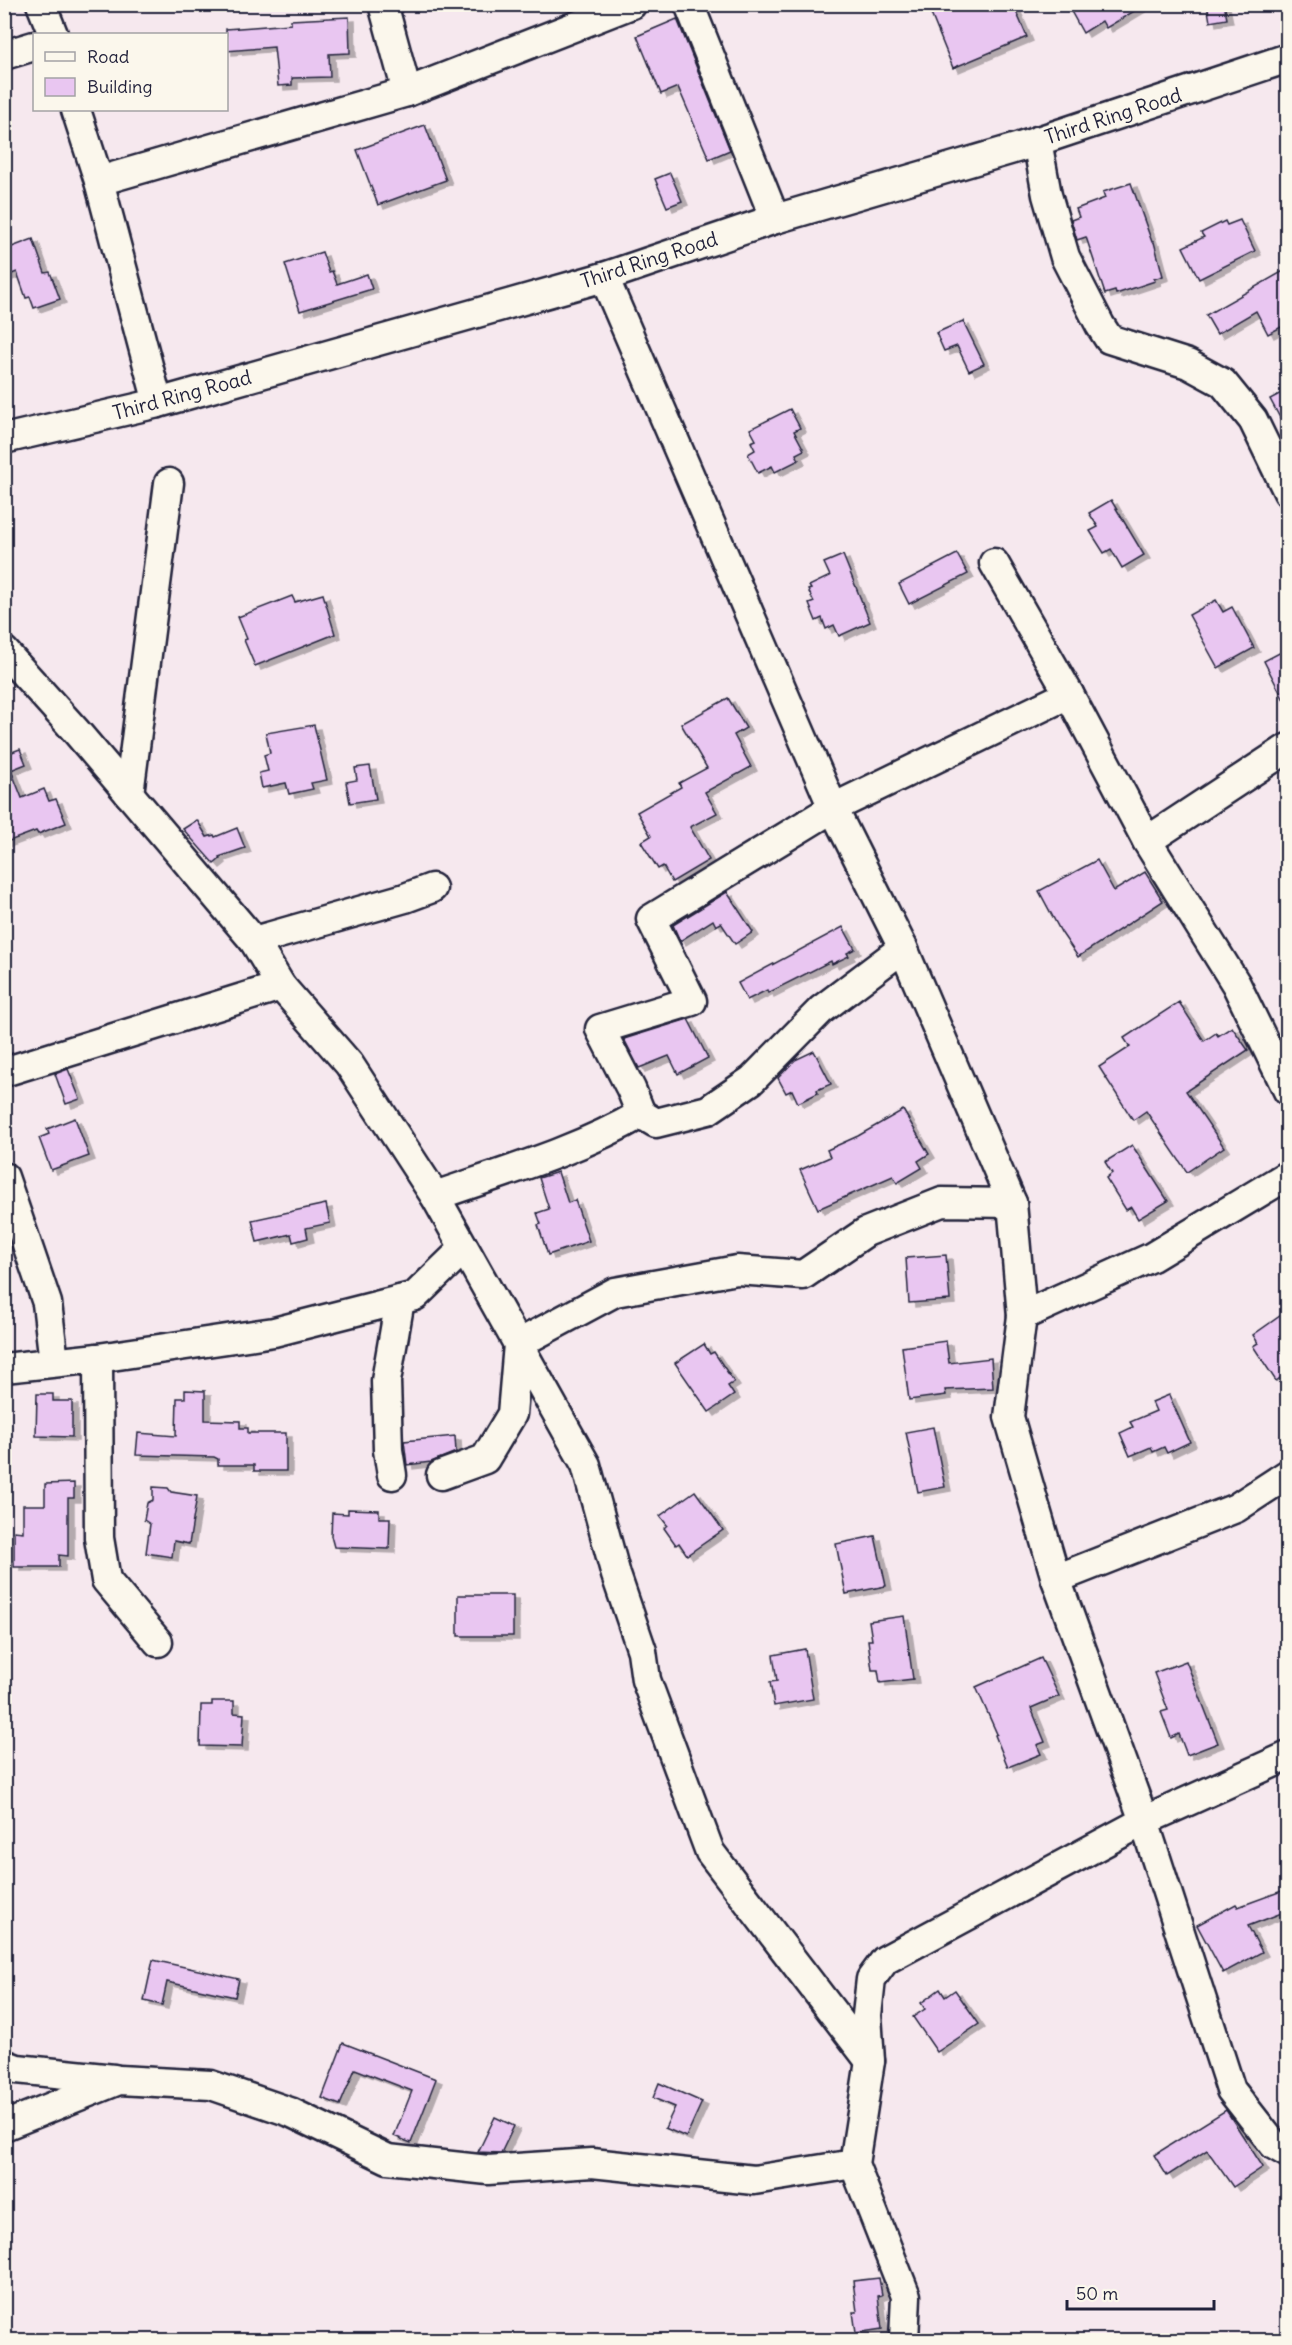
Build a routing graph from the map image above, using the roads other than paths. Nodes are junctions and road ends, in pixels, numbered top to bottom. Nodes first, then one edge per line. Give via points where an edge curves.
1 (41, 4) edge
2 (383, 4) edge
3 (632, 4) edge
4 (689, 4) edge
5 (52, 33) edge
6 (33, 46) edge
7 (4, 55) edge
8 (1287, 58) edge
9 (407, 92) junction
10 (76, 111) edge
11 (1037, 141) junction
12 (99, 181) junction
13 (775, 219) junction
14 (604, 277) junction
15 (158, 403) junction
16 (4, 439) edge
17 (169, 483) dead end
18 (1287, 492) edge
19 (994, 562) dead end
20 (4, 651) edge
21 (1069, 694) junction
22 (1287, 748) edge
23 (129, 794) junction
24 (832, 808) junction
25 (1147, 841) junction
26 (432, 888) dead end
27 (254, 941) junction
28 (903, 948) junction
29 (280, 986) junction
30 (4, 1072) edge
31 (1287, 1091) edge
32 (641, 1114) junction
33 (1287, 1174) edge
34 (4, 1177) edge
35 (435, 1196) junction
36 (1012, 1203) junction
37 (466, 1254) junction
38 (400, 1300) junction
39 (1022, 1316) junction
40 (518, 1344) junction
41 (98, 1358) junction
42 (54, 1362) junction
43 (4, 1368) edge
44 (1287, 1474) edge
45 (392, 1475) dead end
46 (441, 1475) dead end
47 (1056, 1579) junction
48 (158, 1642) dead end
49 (1287, 1756) edge
50 (1144, 1821) junction
51 (870, 2061) junction
52 (4, 2064) edge
53 (119, 2079) junction
54 (4, 2126) edge
55 (1287, 2152) edge
56 (854, 2164) junction
57 (903, 2340) edge

1 - 5 street
2 - 9 street
3 - 9 street
4 - 13 street
6 - 7 street
8 - 11 street, Third Ring Road
9 - 12 street
10 - 12 street
11 - 13 street, Third Ring Road
11 - 18 street via 1065,257 1109,339 1188,364 1223,383 1253,420
12 - 15 street
13 - 14 street, Third Ring Road
14 - 15 street, Third Ring Road
14 - 24 street
15 - 16 street, Third Ring Road
17 - 23 street
19 - 21 street
20 - 23 street
21 - 24 street
21 - 25 street
22 - 25 street
23 - 27 street
24 - 28 street
24 - 32 street via 651,920 692,1001 600,1029
25 - 31 street via 1236,984
26 - 27 street
27 - 29 street
28 - 32 street via 821,1010 752,1080 708,1110 656,1122
28 - 36 street
29 - 30 street
29 - 35 street via 349,1064
32 - 35 street via 553,1155
33 - 39 street via 1152,1257
34 - 42 street via 47,1303
35 - 37 street
36 - 39 street
36 - 40 street via 942,1202 866,1232 803,1275 737,1270 615,1292
37 - 38 street via 454,1258 415,1296
37 - 40 street
38 - 41 street via 274,1332
38 - 45 street via 386,1381
39 - 47 street via 1009,1417
40 - 46 street via 512,1414 485,1459
40 - 51 street via 586,1464 616,1575 642,1651 646,1680 710,1851
41 - 42 street
41 - 48 street via 99,1538 106,1580
42 - 43 street
44 - 47 street via 1236,1508
47 - 50 street
49 - 50 street
50 - 51 street via 885,1960 872,1979 867,2015
50 - 55 street via 1231,2090 1274,2145
51 - 56 street
52 - 53 street via 16,2069
53 - 54 street
53 - 56 street via 211,2085 290,2112 388,2159 488,2170 592,2163 754,2180
56 - 57 street via 906,2296

